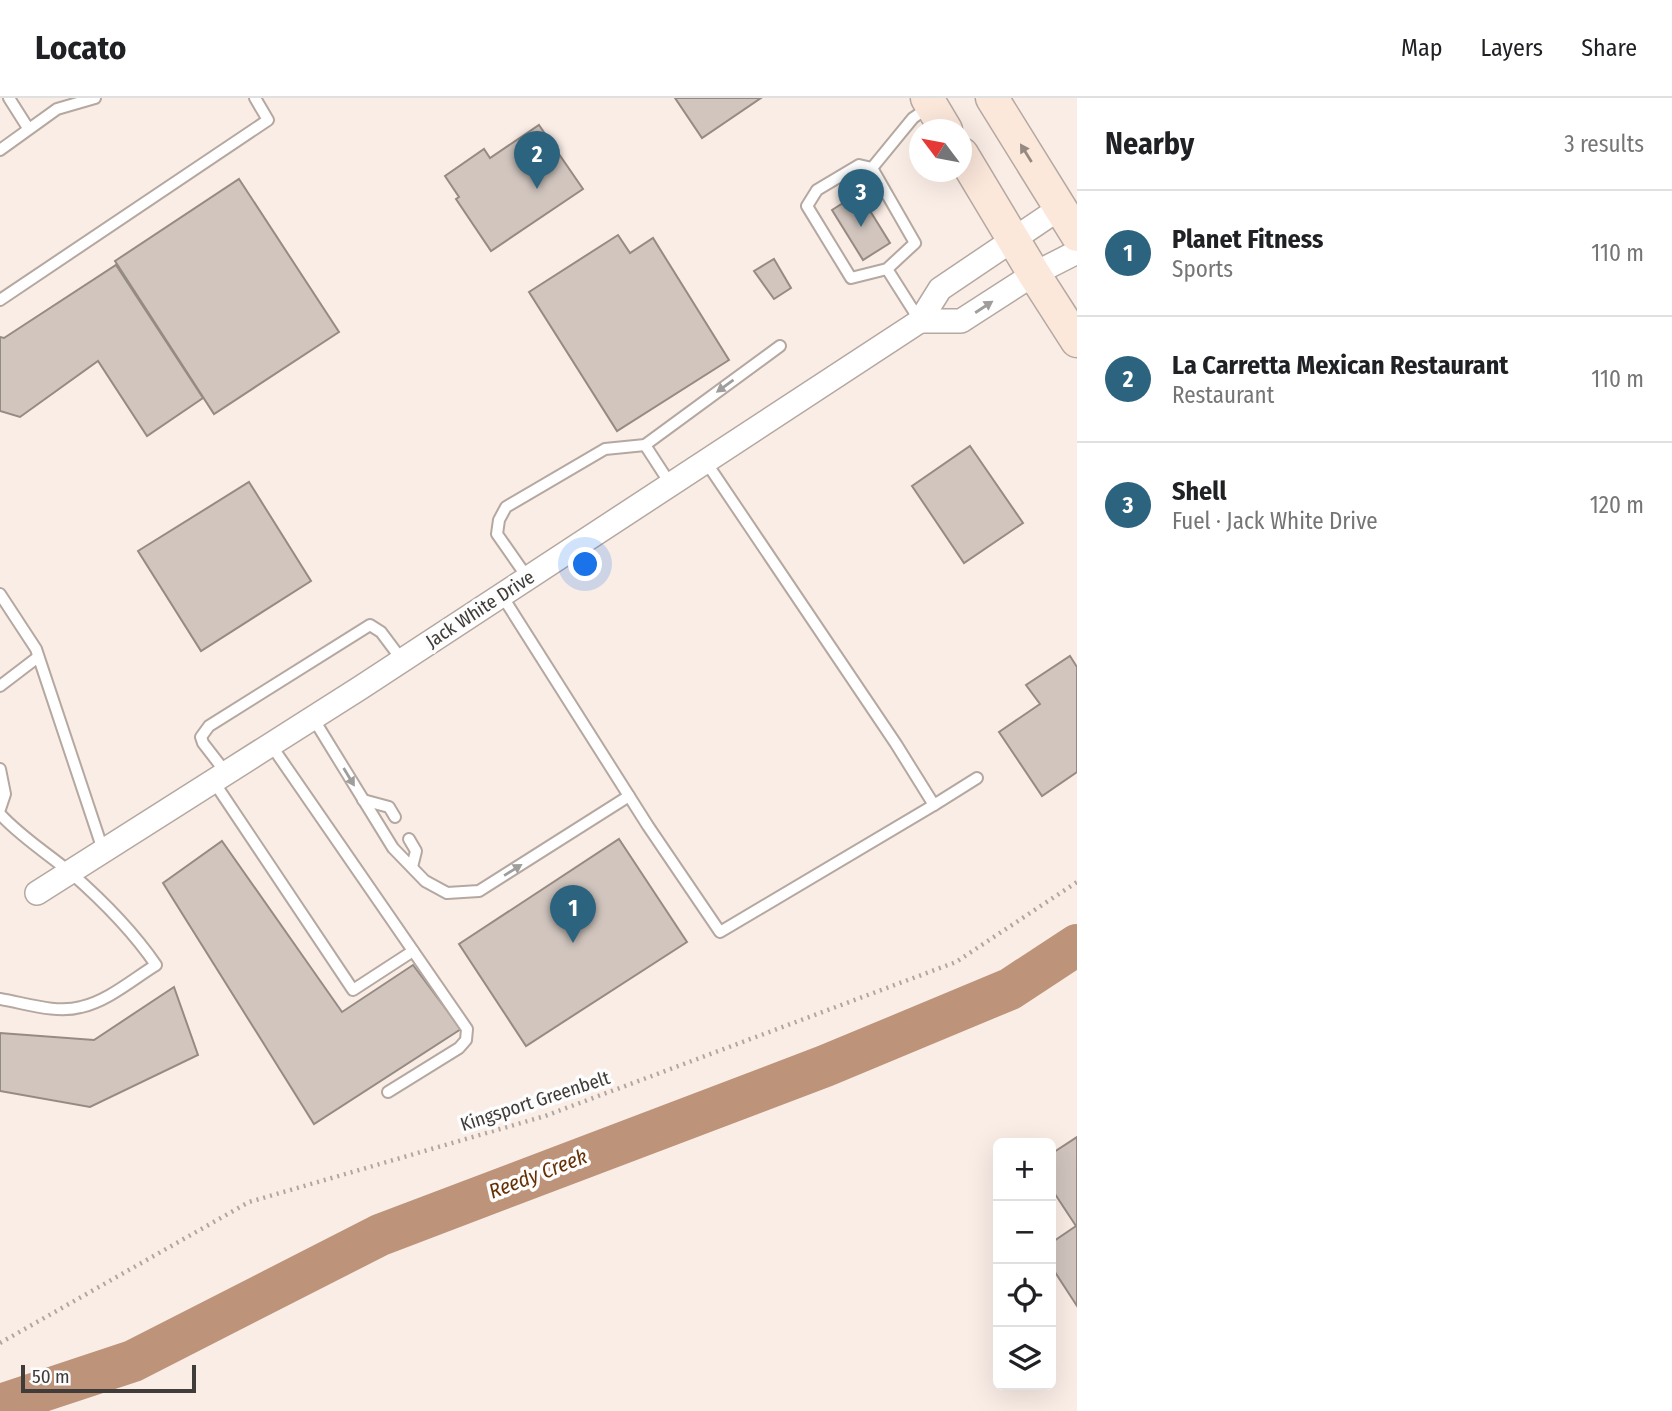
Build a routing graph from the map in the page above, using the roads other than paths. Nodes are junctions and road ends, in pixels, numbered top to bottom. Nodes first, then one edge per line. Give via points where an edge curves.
1 (9, 98) edge
2 (95, 98) edge
3 (255, 98) edge
4 (992, 98) edge
5 (935, 111) edge
6 (28, 128) junction
7 (0, 150) edge
8 (872, 168) junction
9 (972, 172) edge
10 (1064, 205) junction
11 (1077, 235) edge
12 (1014, 239) junction
13 (1077, 252) edge
14 (887, 268) junction
15 (1034, 274) junction
16 (0, 300) edge
17 (920, 321) junction
18 (1077, 341) edge
19 (780, 346) dead end
20 (645, 444) junction
21 (706, 462) junction
22 (671, 485) junction
23 (527, 577) junction
24 (0, 594) edge
25 (501, 594) junction
26 (38, 657) junction
27 (402, 660) junction
28 (0, 686) edge
29 (313, 718) junction
30 (271, 745) junction
31 (0, 769) edge
32 (220, 778) junction
33 (977, 778) dead end
34 (629, 796) junction
35 (363, 800) junction
36 (934, 806) junction
37 (0, 811) edge
38 (395, 817) dead end
39 (408, 839) dead end
40 (104, 853) junction
41 (412, 867) junction
42 (70, 873) junction
43 (37, 893) dead end
44 (413, 951) junction
45 (0, 999) edge
46 (388, 1092) dead end

1 - 6 lane
2 - 6 lane via 57,109
3 - 16 lane via 268,120
10 -> 4 main road
5 - 8 lane via 912,118
6 - 7 lane
8 - 14 lane via 915,243
8 - 14 lane via 859,164 817,190 807,206 851,278
9 - 12 main road
10 - 11 main road
10 - 12 street, Jack White Drive
12 - 15 main road
12 - 17 street, Jack White Drive via 940,289
13 - 15 street
14 - 17 lane
17 -> 15 street via 961,321
15 - 18 main road
17 - 21 street, Jack White Drive
19 -> 20 lane
20 - 22 lane
20 - 23 lane via 605,449 506,507 497,534
21 - 22 street, Jack White Drive
21 - 36 lane
22 - 23 street, Jack White Drive
23 - 25 street, Jack White Drive
24 - 26 lane
25 - 27 street, Jack White Drive
25 - 34 lane
26 - 28 lane
26 - 40 lane
27 - 29 street, Jack White Drive
27 - 32 lane via 370,625 209,726 201,737
29 - 30 street, Jack White Drive
29 -> 35 lane
30 - 32 street, Jack White Drive
30 - 44 lane
31 - 37 lane via 5,794
32 - 40 street, Jack White Drive
32 - 44 lane via 353,990
33 - 36 lane
34 - 36 lane via 720,932
41 -> 34 lane via 447,893 479,891
35 - 38 lane via 389,807
35 - 41 lane via 393,848
37 - 42 lane via 17,832
39 - 41 lane via 416,851
40 - 42 street, Jack White Drive
42 - 43 street, Jack White Drive
42 - 45 lane via 116,915 156,965 80,1008 55,1009
44 - 46 lane via 467,1029 466,1040 449,1056

